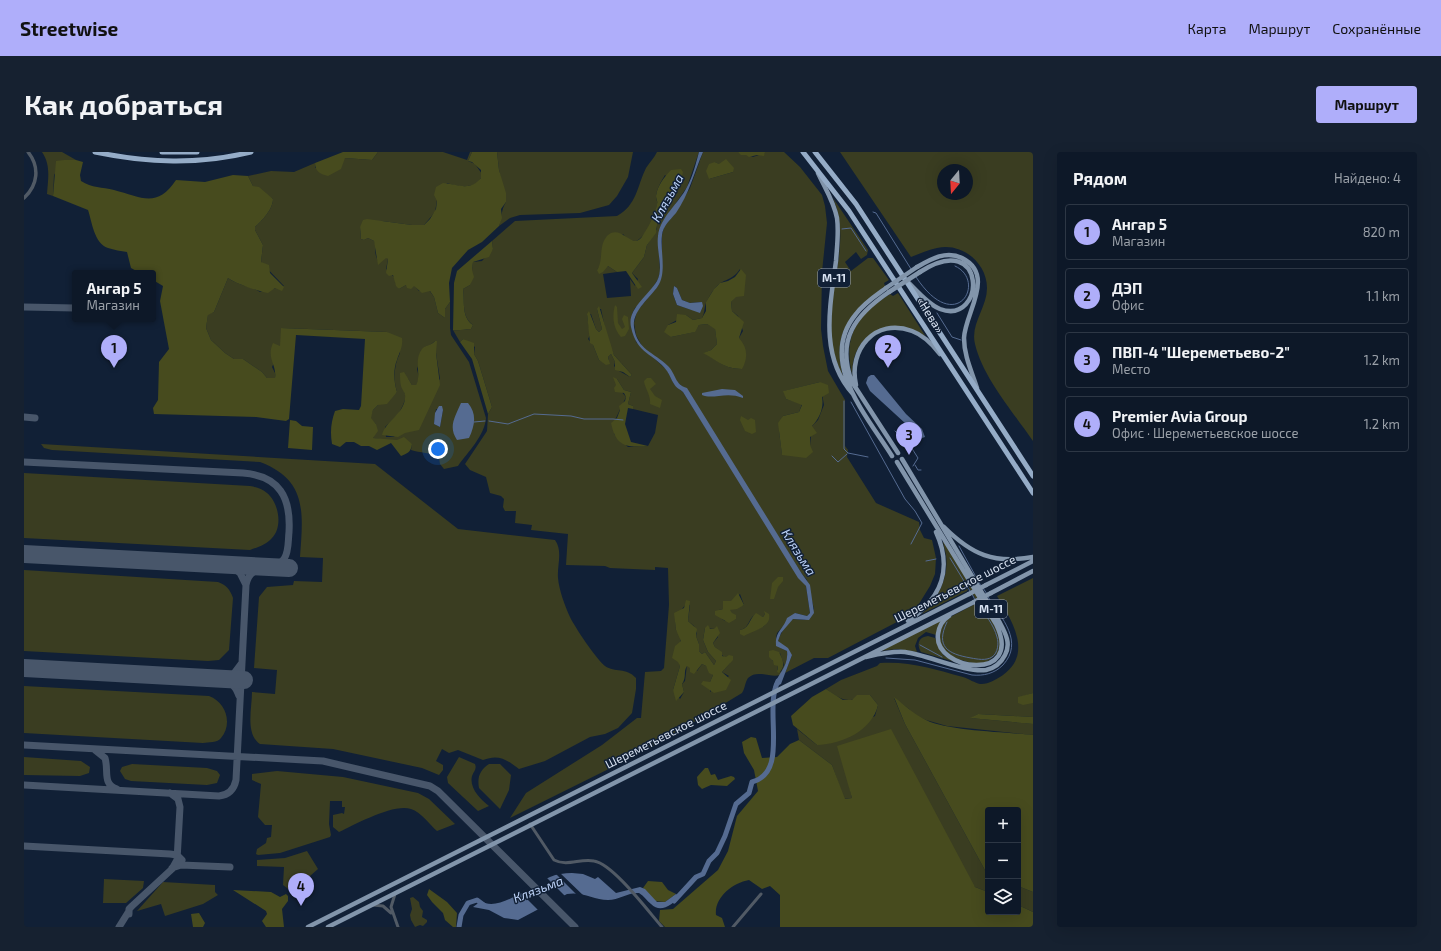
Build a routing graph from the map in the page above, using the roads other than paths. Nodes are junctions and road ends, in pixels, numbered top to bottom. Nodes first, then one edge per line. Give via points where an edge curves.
1 (28, 152) edge
2 (95, 152) edge
3 (162, 152) edge
4 (197, 152) edge
5 (251, 152) edge
6 (803, 152) edge
7 (815, 152) edge
8 (811, 161) junction
9 (24, 198) edge
10 (918, 269) junction
11 (908, 282) junction
12 (948, 363) junction
13 (855, 392) junction
14 (979, 394) junction
15 (898, 453) dead end
16 (892, 456) dead end
17 (902, 459) dead end
18 (897, 462) dead end
19 (1033, 476) edge
20 (1033, 493) edge
21 (931, 521) junction
22 (938, 522) junction
23 (1033, 557) edge
24 (1033, 561) edge
25 (1033, 572) edge
26 (959, 609) junction
27 (892, 632) junction
28 (858, 659) junction
29 (569, 795) junction
30 (574, 802) junction
31 (530, 824) junction
32 (395, 894) junction
33 (761, 894) dead end
34 (372, 905) junction
35 (392, 914) junction
36 (308, 927) edge
37 (328, 927) edge
38 (398, 927) edge
39 (662, 927) edge
40 (733, 927) edge

1 - 9 street via 35,165 35,181
2 - 5 highway via 166,162 211,160
3 - 4 highway
6 - 8 highway, «Нева» / М-11
7 - 11 highway, «Нева» / М-11 via 856,204
8 - 12 highway, «Нева» / М-11 via 850,211
8 - 13 main road, М-11 via 837,217 838,242 829,314 829,338 836,367 845,385
10 - 11 main road, М-11 via 941,260 960,262 973,278 974,287 971,295 963,306 946,310 932,304
10 - 13 main road, М-11, bridge via 860,308 851,320 845,333 842,365 846,378
10 - 14 main road, М-11 via 933,258 951,255 967,261 976,273 978,291 964,338 965,352
11 - 14 highway, «Нева» / М-11
12 - 13 main road, М-11 via 913,331 894,328 880,331 866,340 857,353 854,368
12 - 20 highway, «Нева» / М-11
13 - 15 main road, М-11
13 - 16 main road, М-11
14 - 19 highway, «Нева» / М-11
17 - 22 main road, М-11
18 - 21 main road, М-11
21 - 26 main road, М-11 via 946,541 1001,634 1002,650 998,658 979,665 946,656 938,638 941,626 946,618
21 - 27 main road, М-11 via 943,555 944,569 940,586 925,609
22 - 23 main road, М-11 via 958,542 983,556 1006,560
22 - 28 main road, М-11 via 1005,632 1008,646 1004,657 994,667 984,670 905,652 891,652
24 - 27 main road, Шереметьевское шоссе, bridge
25 - 26 main road, Шереметьевское шоссе, bridge
26 - 28 main road, Шереметьевское шоссе
27 - 29 main road, Шереметьевское шоссе
28 - 30 main road, Шереметьевское шоссе
29 - 30 street via 574,796
29 - 36 main road, Шереметьевское шоссе
30 - 31 main road, Шереметьевское шоссе
31 - 32 main road, Шереметьевское шоссе
31 - 39 street via 554,860 560,863 593,860 602,864 629,888
32 - 34 main road, Шереметьевское шоссе
32 - 35 street via 391,902
33 - 40 street
34 - 35 street via 383,906
34 - 37 main road, Шереметьевское шоссе
35 - 38 street

